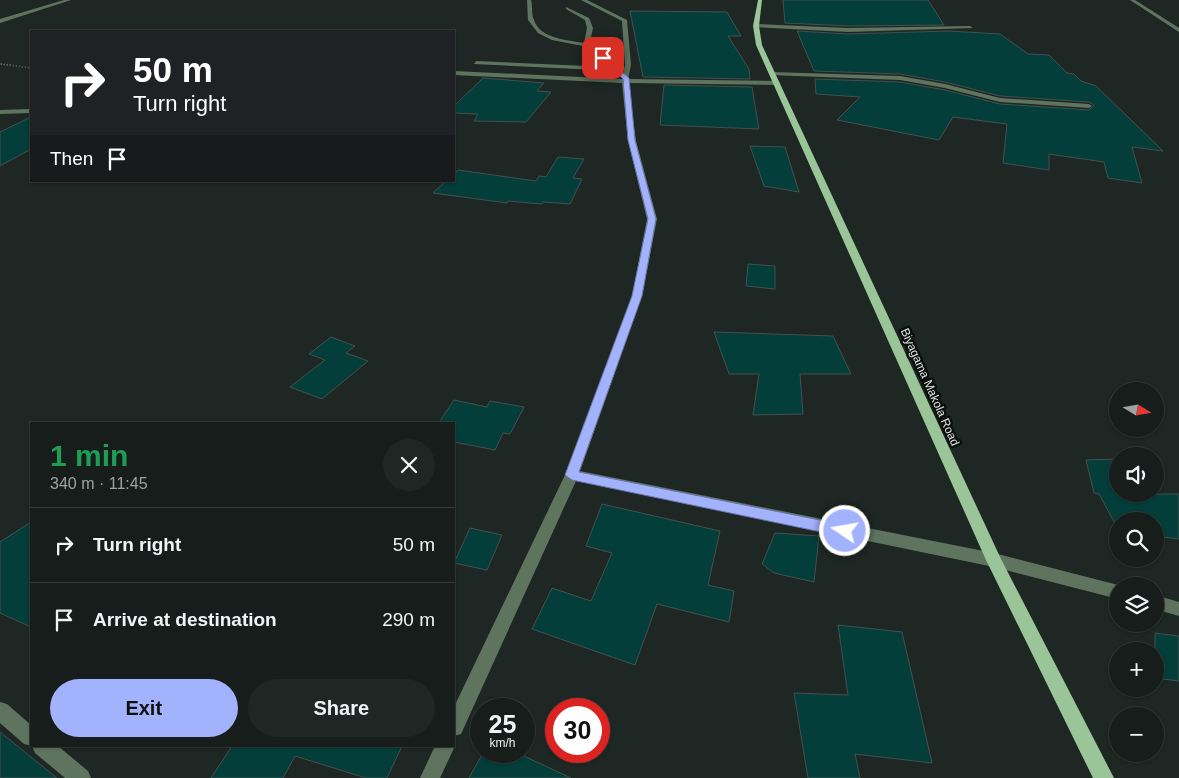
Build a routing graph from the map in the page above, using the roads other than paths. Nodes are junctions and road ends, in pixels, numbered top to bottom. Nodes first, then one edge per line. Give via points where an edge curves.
1 (69, 0) edge
2 (529, 0) edge
3 (583, 0) edge
4 (760, 0) edge
5 (1132, 0) edge
6 (568, 8) dead end
7 (0, 21) edge
8 (756, 26) junction
9 (970, 28) dead end
10 (1179, 30) edge
11 (586, 45) junction
12 (476, 64) dead end
13 (616, 69) junction
14 (455, 73) edge
15 (775, 79) junction
16 (626, 80) junction
17 (1089, 106) dead end
18 (30, 111) edge
19 (0, 112) edge
20 (572, 475) junction
21 (994, 560) junction
22 (1109, 590) edge
23 (1164, 605) edge
24 (1179, 609) edge
25 (0, 711) edge
26 (455, 726) edge
27 (30, 736) edge
28 (43, 747) edge
29 (445, 747) edge
30 (81, 778) edge
31 (430, 778) edge
32 (1104, 778) edge

1 - 7 street
2 - 11 street via 531,21 541,32 558,40
3 - 16 street via 624,20
4 - 8 main road, Biyagama Makola Road
5 - 10 street
6 - 11 street via 587,19 590,28
8 - 9 street via 848,30
8 - 15 main road, Biyagama Makola Road via 759,45
11 - 13 street
12 - 13 street
13 - 16 street
14 - 16 street
15 - 16 street
15 - 17 street via 900,78 1000,100
15 - 21 main road, Biyagama Makola Road
16 - 20 street via 632,140 652,219 637,296
18 - 19 street
20 - 21 street
20 - 26 street
21 - 22 street
21 - 32 main road, Biyagama Makola Road
23 - 24 street
25 - 27 street
28 - 30 street
29 - 31 street

